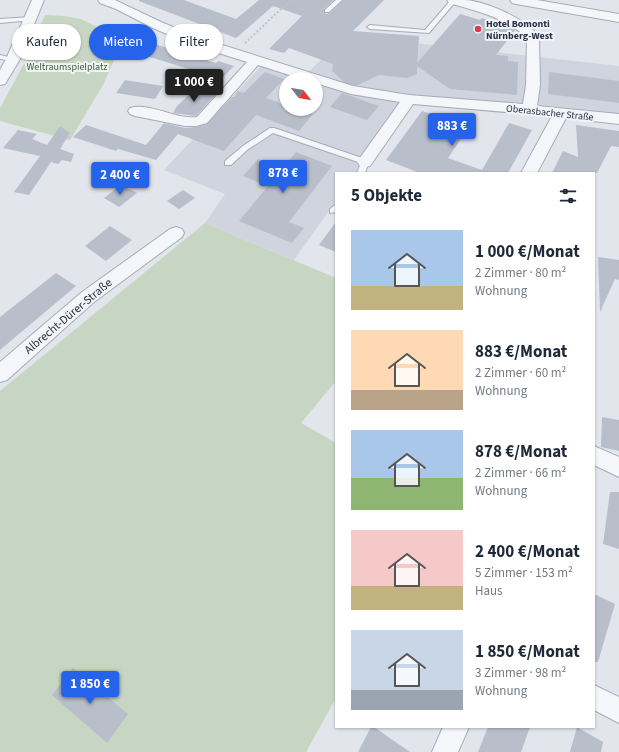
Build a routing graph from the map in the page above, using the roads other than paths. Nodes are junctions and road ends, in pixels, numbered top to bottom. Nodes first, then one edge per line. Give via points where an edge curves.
1 (38, 0) edge
2 (104, 0) edge
3 (339, 0) edge
4 (454, 0) edge
5 (516, 0) edge
6 (124, 3) edge
7 (486, 5) edge
8 (327, 11) dead end
9 (619, 18) edge
10 (30, 19) junction
11 (0, 21) edge
12 (28, 24) edge
13 (370, 27) dead end
14 (0, 57) edge
15 (12, 59) edge
16 (12, 60) edge
17 (256, 60) junction
18 (0, 81) edge
19 (409, 99) junction
20 (529, 109) junction
21 (135, 111) dead end
22 (562, 112) junction
23 (619, 119) edge
24 (228, 163) dead end
25 (363, 167) edge
26 (530, 172) edge
27 (176, 233) dead end
28 (0, 374) edge
29 (595, 455) edge
30 (619, 466) edge
31 (595, 698) edge
32 (619, 710) edge
33 (456, 728) edge
34 (445, 752) edge

1 - 10 street
2 - 6 street, Oberasbacher Straße
3 - 8 lane
4 - 7 street
4 - 13 lane via 427,32
5 - 9 street
6 - 17 street, Oberasbacher Straße via 157,25
7 - 20 street via 525,28 533,37 533,85
10 - 11 lane
10 - 12 street
14 - 15 lane
16 - 18 street
17 - 19 street, Oberasbacher Straße via 351,90
17 - 21 street via 202,120 185,123
19 - 20 street, Oberasbacher Straße
19 - 25 street
20 - 22 street, Oberasbacher Straße
22 - 23 street, Oberasbacher Straße
22 - 26 street
24 - 25 lane via 272,130 342,155
27 - 28 street, Albrecht-Dürer-Straße via 88,296
29 - 30 street
31 - 32 street
33 - 34 street

